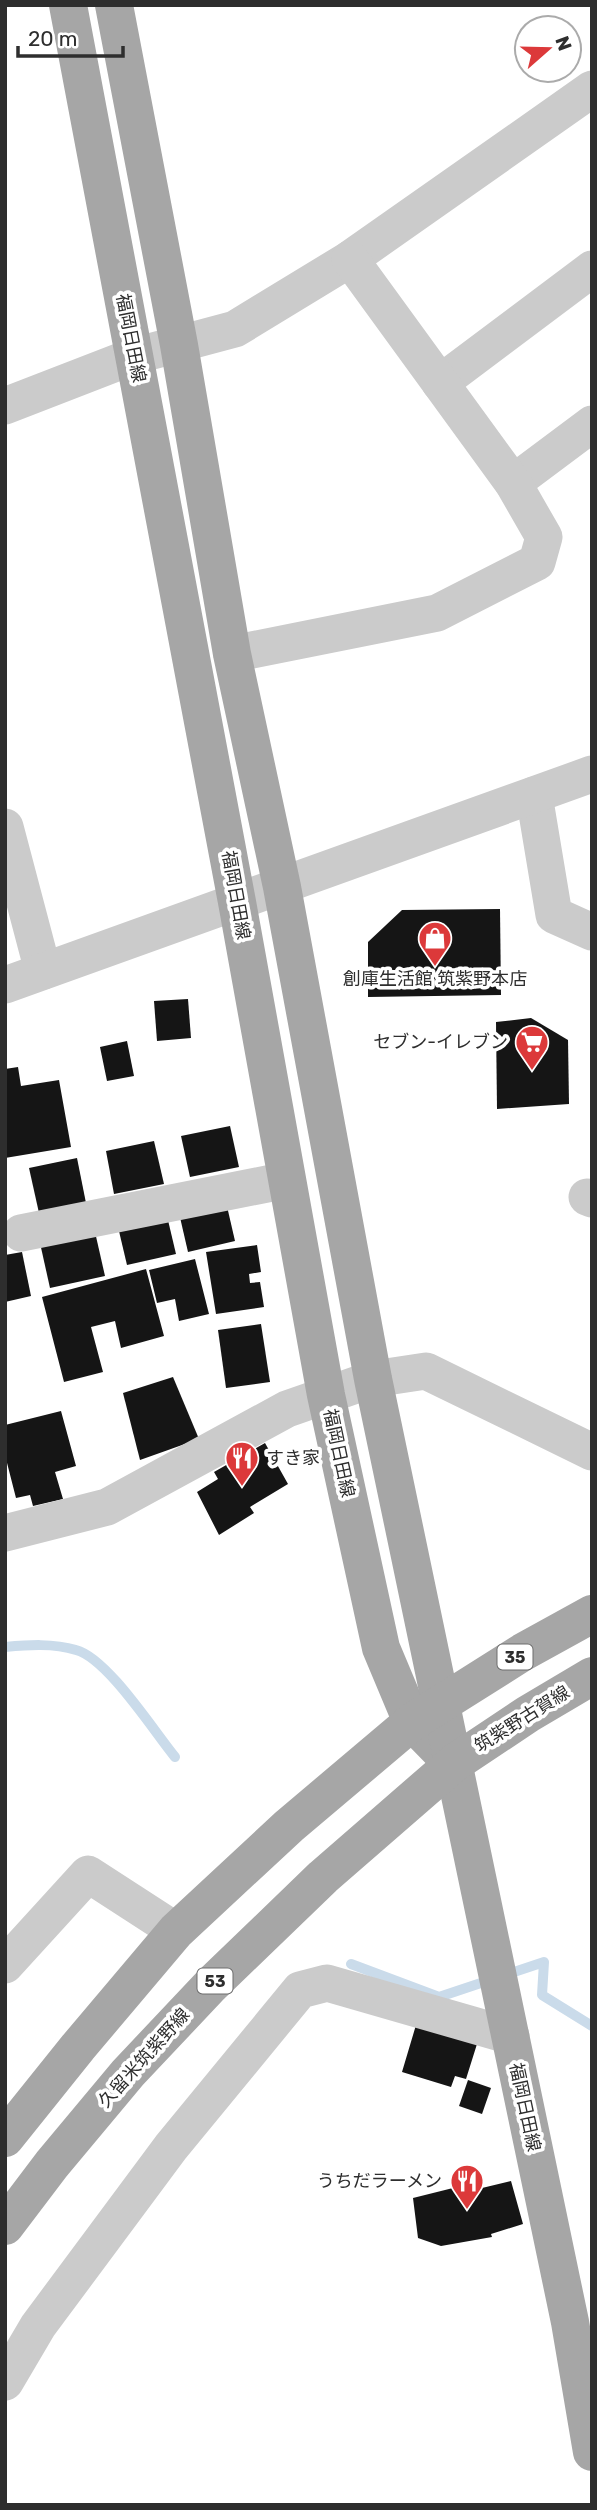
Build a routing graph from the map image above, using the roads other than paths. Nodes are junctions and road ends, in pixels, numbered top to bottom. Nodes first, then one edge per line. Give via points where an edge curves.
1 (68, 5) edge
2 (114, 5) edge
3 (592, 89) edge
4 (350, 259) junction
5 (592, 269) edge
6 (179, 345) junction
7 (134, 356) junction
8 (440, 383) junction
9 (5, 406) edge
10 (592, 424) edge
11 (513, 483) junction
12 (232, 654) junction
13 (592, 775) edge
14 (534, 795) junction
15 (5, 827) edge
16 (282, 887) junction
17 (237, 902) junction
18 (592, 932) edge
19 (43, 971) junction
20 (5, 985) edge
21 (287, 1180) junction
22 (21, 1233) dead end
23 (373, 1379) junction
24 (326, 1395) junction
25 (592, 1452) edge
26 (5, 1533) edge
27 (592, 1614) edge
28 (592, 1676) edge
29 (426, 1713) junction
30 (453, 1764) junction
31 (176, 1931) junction
32 (5, 1965) edge
33 (510, 2036) junction
34 (5, 2138) edge
35 (5, 2226) edge
36 (581, 2322) edge
37 (5, 2382) edge
38 (592, 2452) edge

1 - 7 main road, 福岡日田線
2 - 6 main road, 福岡日田線
3 - 4 street
4 - 6 street via 235,329
4 - 8 street
5 - 8 street
6 - 7 street
6 - 12 main road, 福岡日田線
7 - 9 street
7 - 17 main road, 福岡日田線
8 - 11 street
10 - 11 street
11 - 12 street via 544,537 537,562 438,613
12 - 16 main road, 福岡日田線
13 - 14 street
14 - 16 street
14 - 18 street via 554,915
15 - 19 street
16 - 17 street
16 - 23 main road, 福岡日田線
17 - 19 street
17 - 21 main road, 福岡日田線
19 - 20 street
21 - 22 street
21 - 24 main road, 福岡日田線
23 - 24 street
23 - 25 street via 426,1371
23 - 29 main road, 福岡日田線
24 - 26 street via 287,1409 107,1507
24 - 29 main road, 福岡日田線 via 381,1648
27 - 29 main road, 35
28 - 30 main road, 筑紫野古賀線
29 - 30 main road, 福岡日田線
29 - 31 main road via 289,1826
30 - 33 main road, 福岡日田線
30 - 35 main road, 久留米筑紫野線 / 53 via 323,1877 211,1985 128,2073
31 - 32 street via 88,1874
31 - 34 main road
33 - 36 main road, 福岡日田線
33 - 37 street via 327,1983 300,1990 171,2147 38,2326
36 - 38 main road, 福岡日田線

